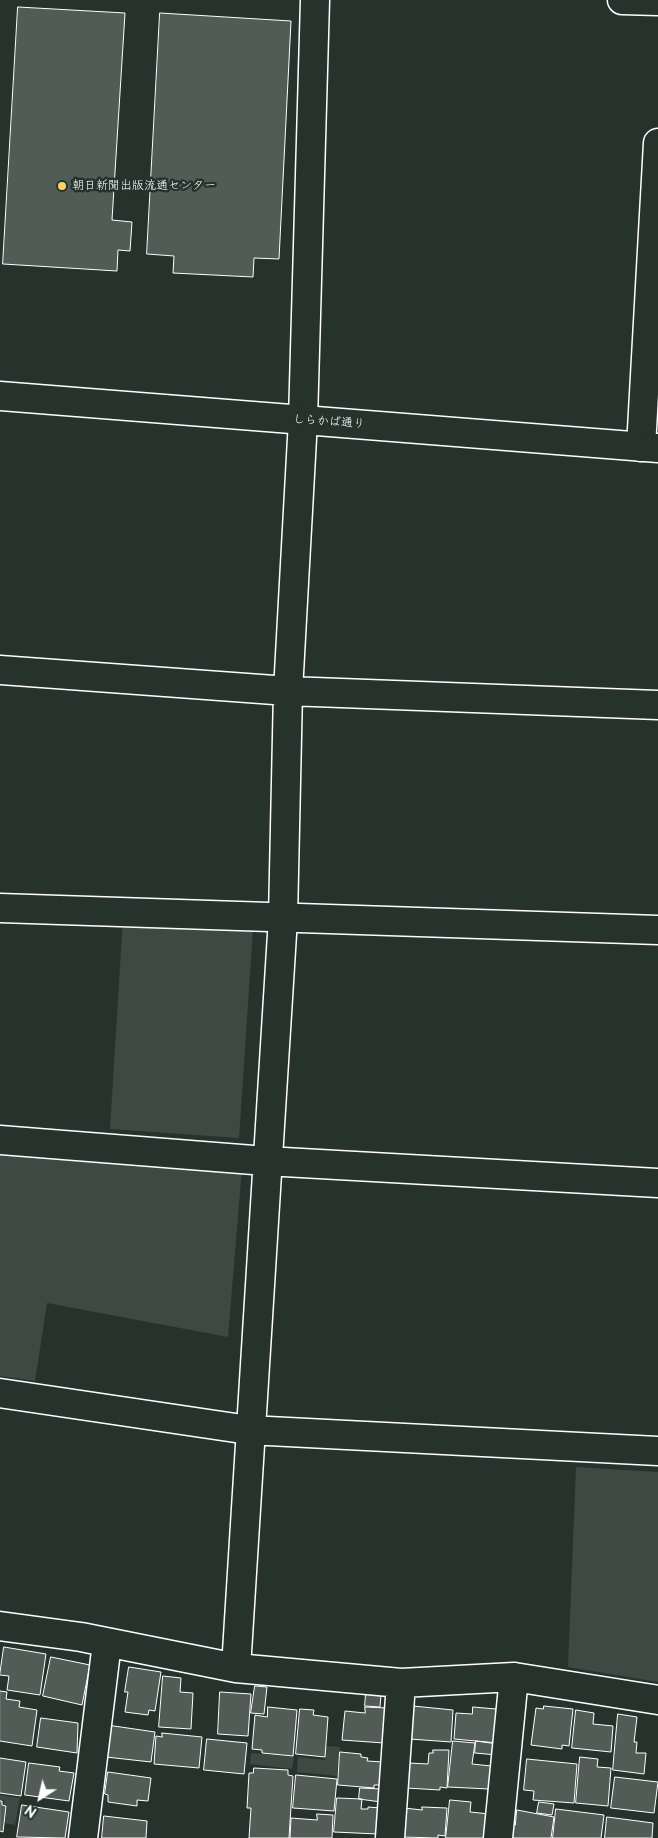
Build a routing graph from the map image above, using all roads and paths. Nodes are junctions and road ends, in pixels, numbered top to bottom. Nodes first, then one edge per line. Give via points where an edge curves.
1 (316, 0) edge
2 (622, 0) edge
3 (658, 1) edge
4 (658, 143) edge
5 (0, 396) edge
6 (303, 420) junction
7 (650, 447) edge
8 (0, 670) edge
9 (288, 691) junction
10 (658, 705) edge
11 (0, 908) edge
12 (283, 918) junction
13 (658, 930) edge
14 (0, 1140) edge
15 (266, 1160) junction
16 (658, 1183) edge
17 (0, 1393) edge
18 (249, 1430) junction
19 (658, 1451) edge
20 (0, 1626) edge
21 (107, 1643) junction
22 (236, 1668) junction
23 (514, 1677) junction
24 (401, 1683) junction
25 (658, 1700) edge
26 (83, 1838) edge
27 (390, 1838) edge
28 (498, 1838) edge

1 - 6 street
2 - 3 street
4 - 7 street
5 - 6 street, しらかば通り
6 - 7 street, しらかば通り
6 - 9 street
8 - 9 street
9 - 10 street
9 - 12 street
11 - 12 street
12 - 13 street
12 - 15 street
14 - 15 street
15 - 16 street
15 - 18 street
17 - 18 street
18 - 19 street
18 - 22 street
20 - 21 street
21 - 22 street
21 - 26 street
22 - 24 street
23 - 24 street
23 - 25 street
23 - 28 street
24 - 27 street

